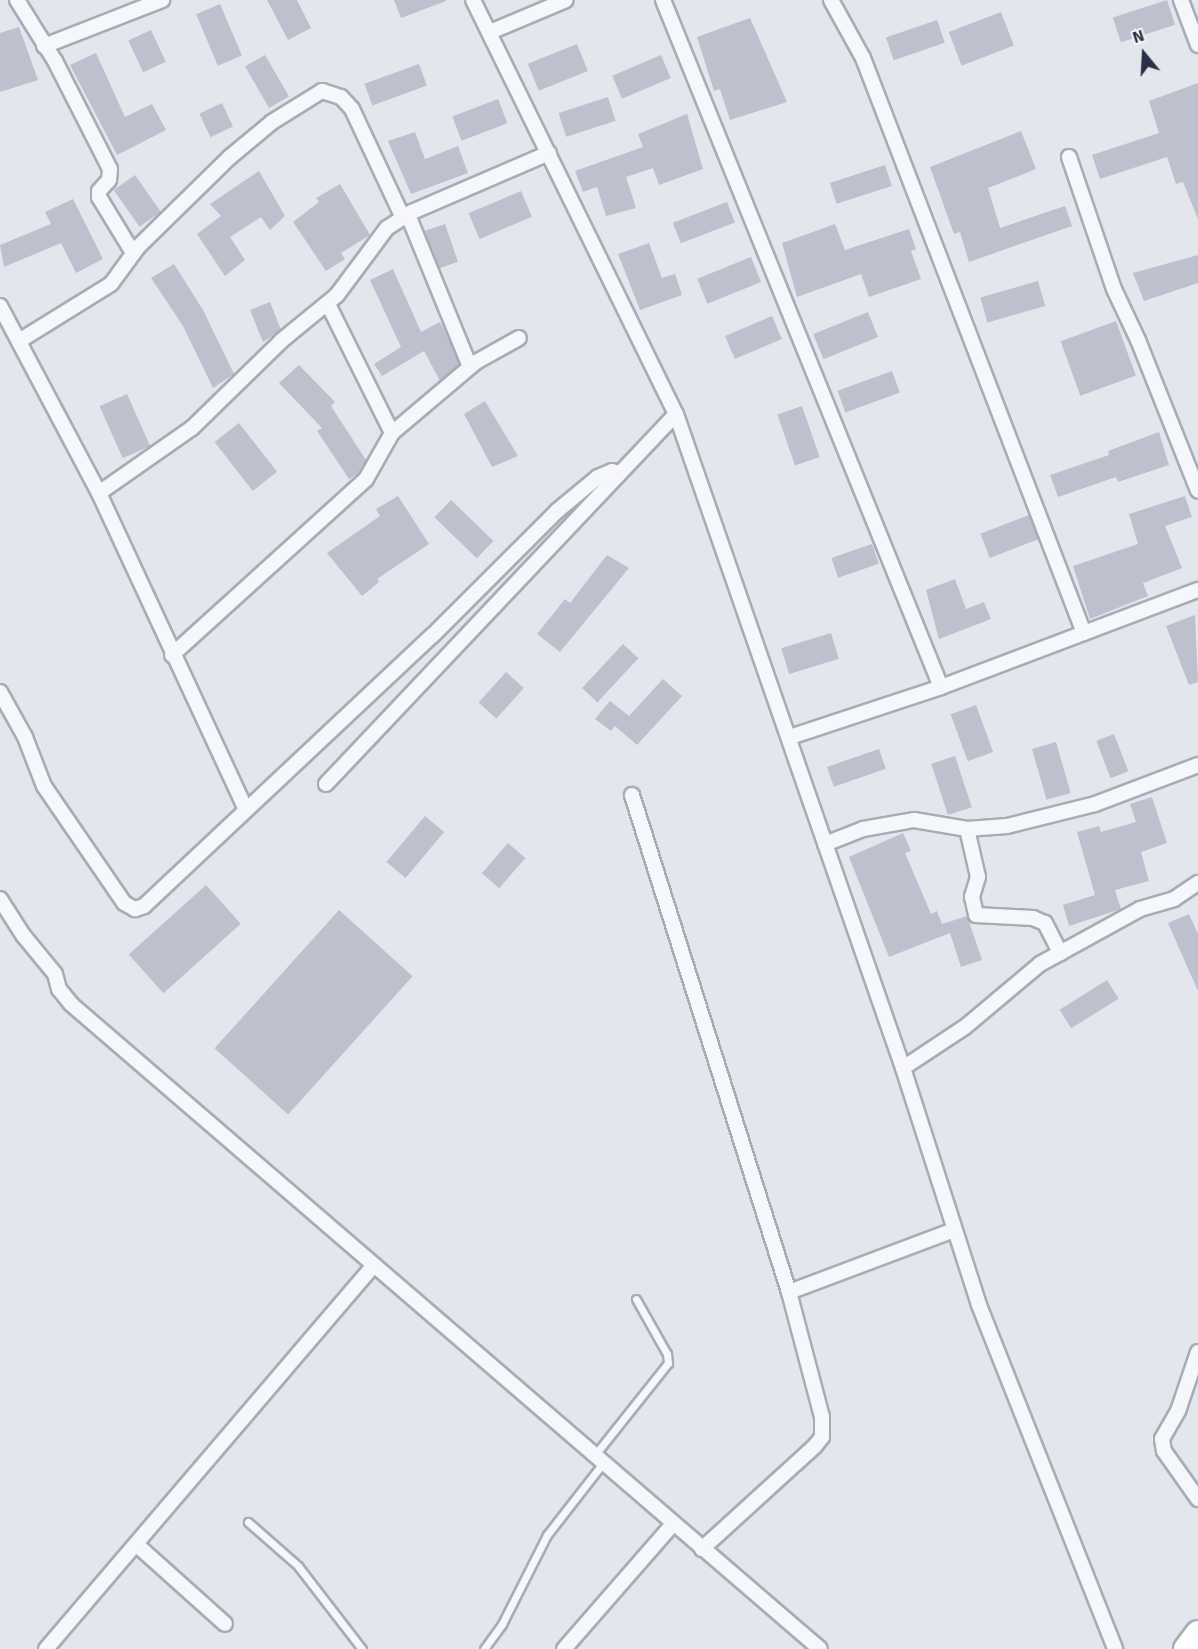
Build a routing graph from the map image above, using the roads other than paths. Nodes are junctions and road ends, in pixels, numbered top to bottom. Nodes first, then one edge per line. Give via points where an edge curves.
1 (18, 0) edge
2 (162, 0) edge
3 (473, 0) edge
4 (566, 0) edge
5 (663, 0) edge
6 (831, 0) edge
7 (1181, 0) edge
8 (490, 32) junction
9 (1198, 45) edge
10 (44, 46) junction
11 (549, 153) junction
12 (1068, 157) dead end
13 (406, 216) junction
14 (133, 253) junction
15 (328, 304) junction
16 (0, 306) edge
17 (519, 338) dead end
18 (19, 341) junction
19 (470, 367) junction
20 (676, 414) junction
21 (392, 433) junction
22 (618, 472) junction
23 (1198, 491) edge
24 (99, 493) junction
25 (1198, 590) edge
26 (1084, 633) junction
27 (172, 654) junction
28 (941, 687) junction
29 (0, 692) edge
30 (790, 737) junction
31 (1198, 765) edge
32 (326, 784) dead end
33 (632, 795) dead end
34 (246, 809) junction
35 (967, 829) junction
36 (825, 844) junction
37 (1198, 883) edge
38 (2, 906) edge
39 (1060, 953) junction
40 (903, 1068) junction
41 (954, 1230) junction
42 (374, 1265) junction
43 (789, 1292) junction
44 (636, 1299) dead end
45 (1198, 1352) edge
46 (599, 1460) junction
47 (1198, 1499) edge
48 (248, 1522) dead end
49 (673, 1524) junction
50 (137, 1545) junction
51 (702, 1549) junction
52 (225, 1624) dead end
53 (1198, 1633) edge
54 (353, 1640) junction
55 (46, 1649) edge
56 (354, 1649) edge
57 (362, 1649) edge
58 (484, 1649) edge
59 (564, 1649) edge
60 (820, 1649) edge
61 (1115, 1649) edge
62 (1186, 1649) edge

1 - 10 street
2 - 10 street
3 - 8 street
4 - 8 street
5 - 28 street
6 - 26 street via 863,58
7 - 9 street
8 - 11 street
10 - 14 street via 110,170 99,197
11 - 13 street
11 - 20 street
12 - 23 street via 1114,289
13 - 14 street via 352,109 340,97 322,92 272,122 230,157
13 - 15 street via 387,228 352,278
13 - 19 street
14 - 18 street via 111,284
15 - 21 street
15 - 24 street via 280,341 192,429
16 - 18 street
17 - 19 street
18 - 24 street
19 - 21 street
20 - 22 street
20 - 30 street
21 - 27 street via 366,479
22 - 32 street
22 - 34 street via 598,477 557,511 432,636
24 - 27 street
25 - 26 street
26 - 28 street
27 - 34 street
28 - 30 street
29 - 34 street via 25,737 44,786 129,908 144,906
30 - 36 street
31 - 35 street via 1095,804 1007,826
33 - 43 street
35 - 36 street via 914,820 863,829
35 - 39 street via 978,877 972,897 976,915 1033,918 1046,923
36 - 40 street
37 - 39 street via 1174,899 1140,909
38 - 42 street via 55,974 59,989 71,1004
39 - 40 street via 1016,980 965,1027
40 - 41 street
41 - 43 street
41 - 61 street via 979,1305
42 - 46 street
42 - 50 street
43 - 51 street via 822,1417 822,1437
44 - 46 lane via 667,1353 668,1364
45 - 47 street via 1178,1411 1162,1439 1164,1451
46 - 49 street
46 - 58 lane via 547,1535 502,1624
48 - 54 lane via 298,1566
49 - 51 street
49 - 59 street
50 - 52 street
50 - 55 street
51 - 60 street
53 - 62 highway
54 - 56 lane
54 - 57 lane

